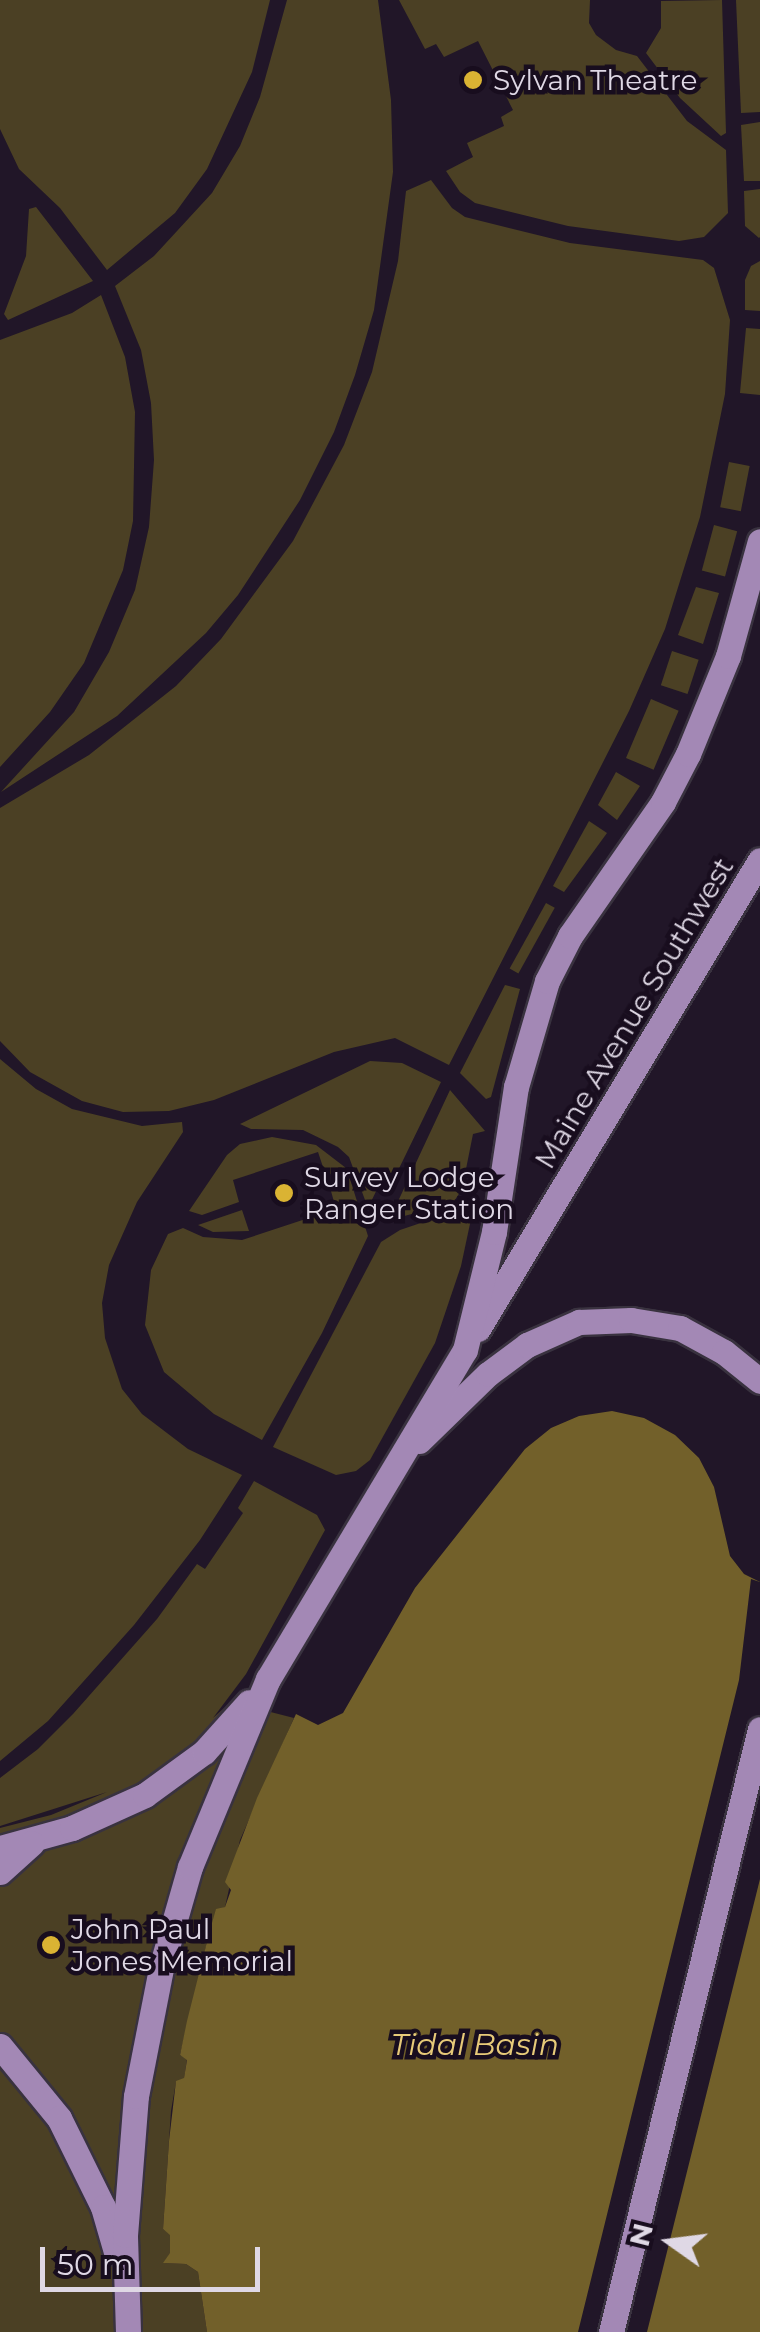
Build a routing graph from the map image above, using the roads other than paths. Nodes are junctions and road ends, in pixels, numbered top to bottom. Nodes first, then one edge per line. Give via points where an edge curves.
1 (760, 541) edge
2 (760, 860) edge
3 (465, 1350) junction
4 (760, 1381) edge
5 (390, 1469) junction
6 (268, 1679) junction
7 (760, 1729) edge
8 (36, 1840) junction
9 (0, 1848) edge
10 (0, 1872) edge
11 (0, 2046) edge
12 (126, 2288) junction
13 (128, 2332) edge
14 (611, 2332) edge

1 - 3 main road via 728,656 688,754 546,981 516,1087 494,1232
2 - 3 main road, Maine Avenue Southwest
3 - 5 main road, Maine Avenue Southwest
4 - 5 main road via 680,1328 631,1320 579,1322 527,1345 488,1374
5 - 6 main road
6 - 8 main road via 173,1777 112,1812
6 - 12 main road via 197,1850 157,1986 132,2132
7 - 14 main road
8 - 9 main road
8 - 10 main road
11 - 12 main road via 74,2144 103,2208
12 - 13 main road

